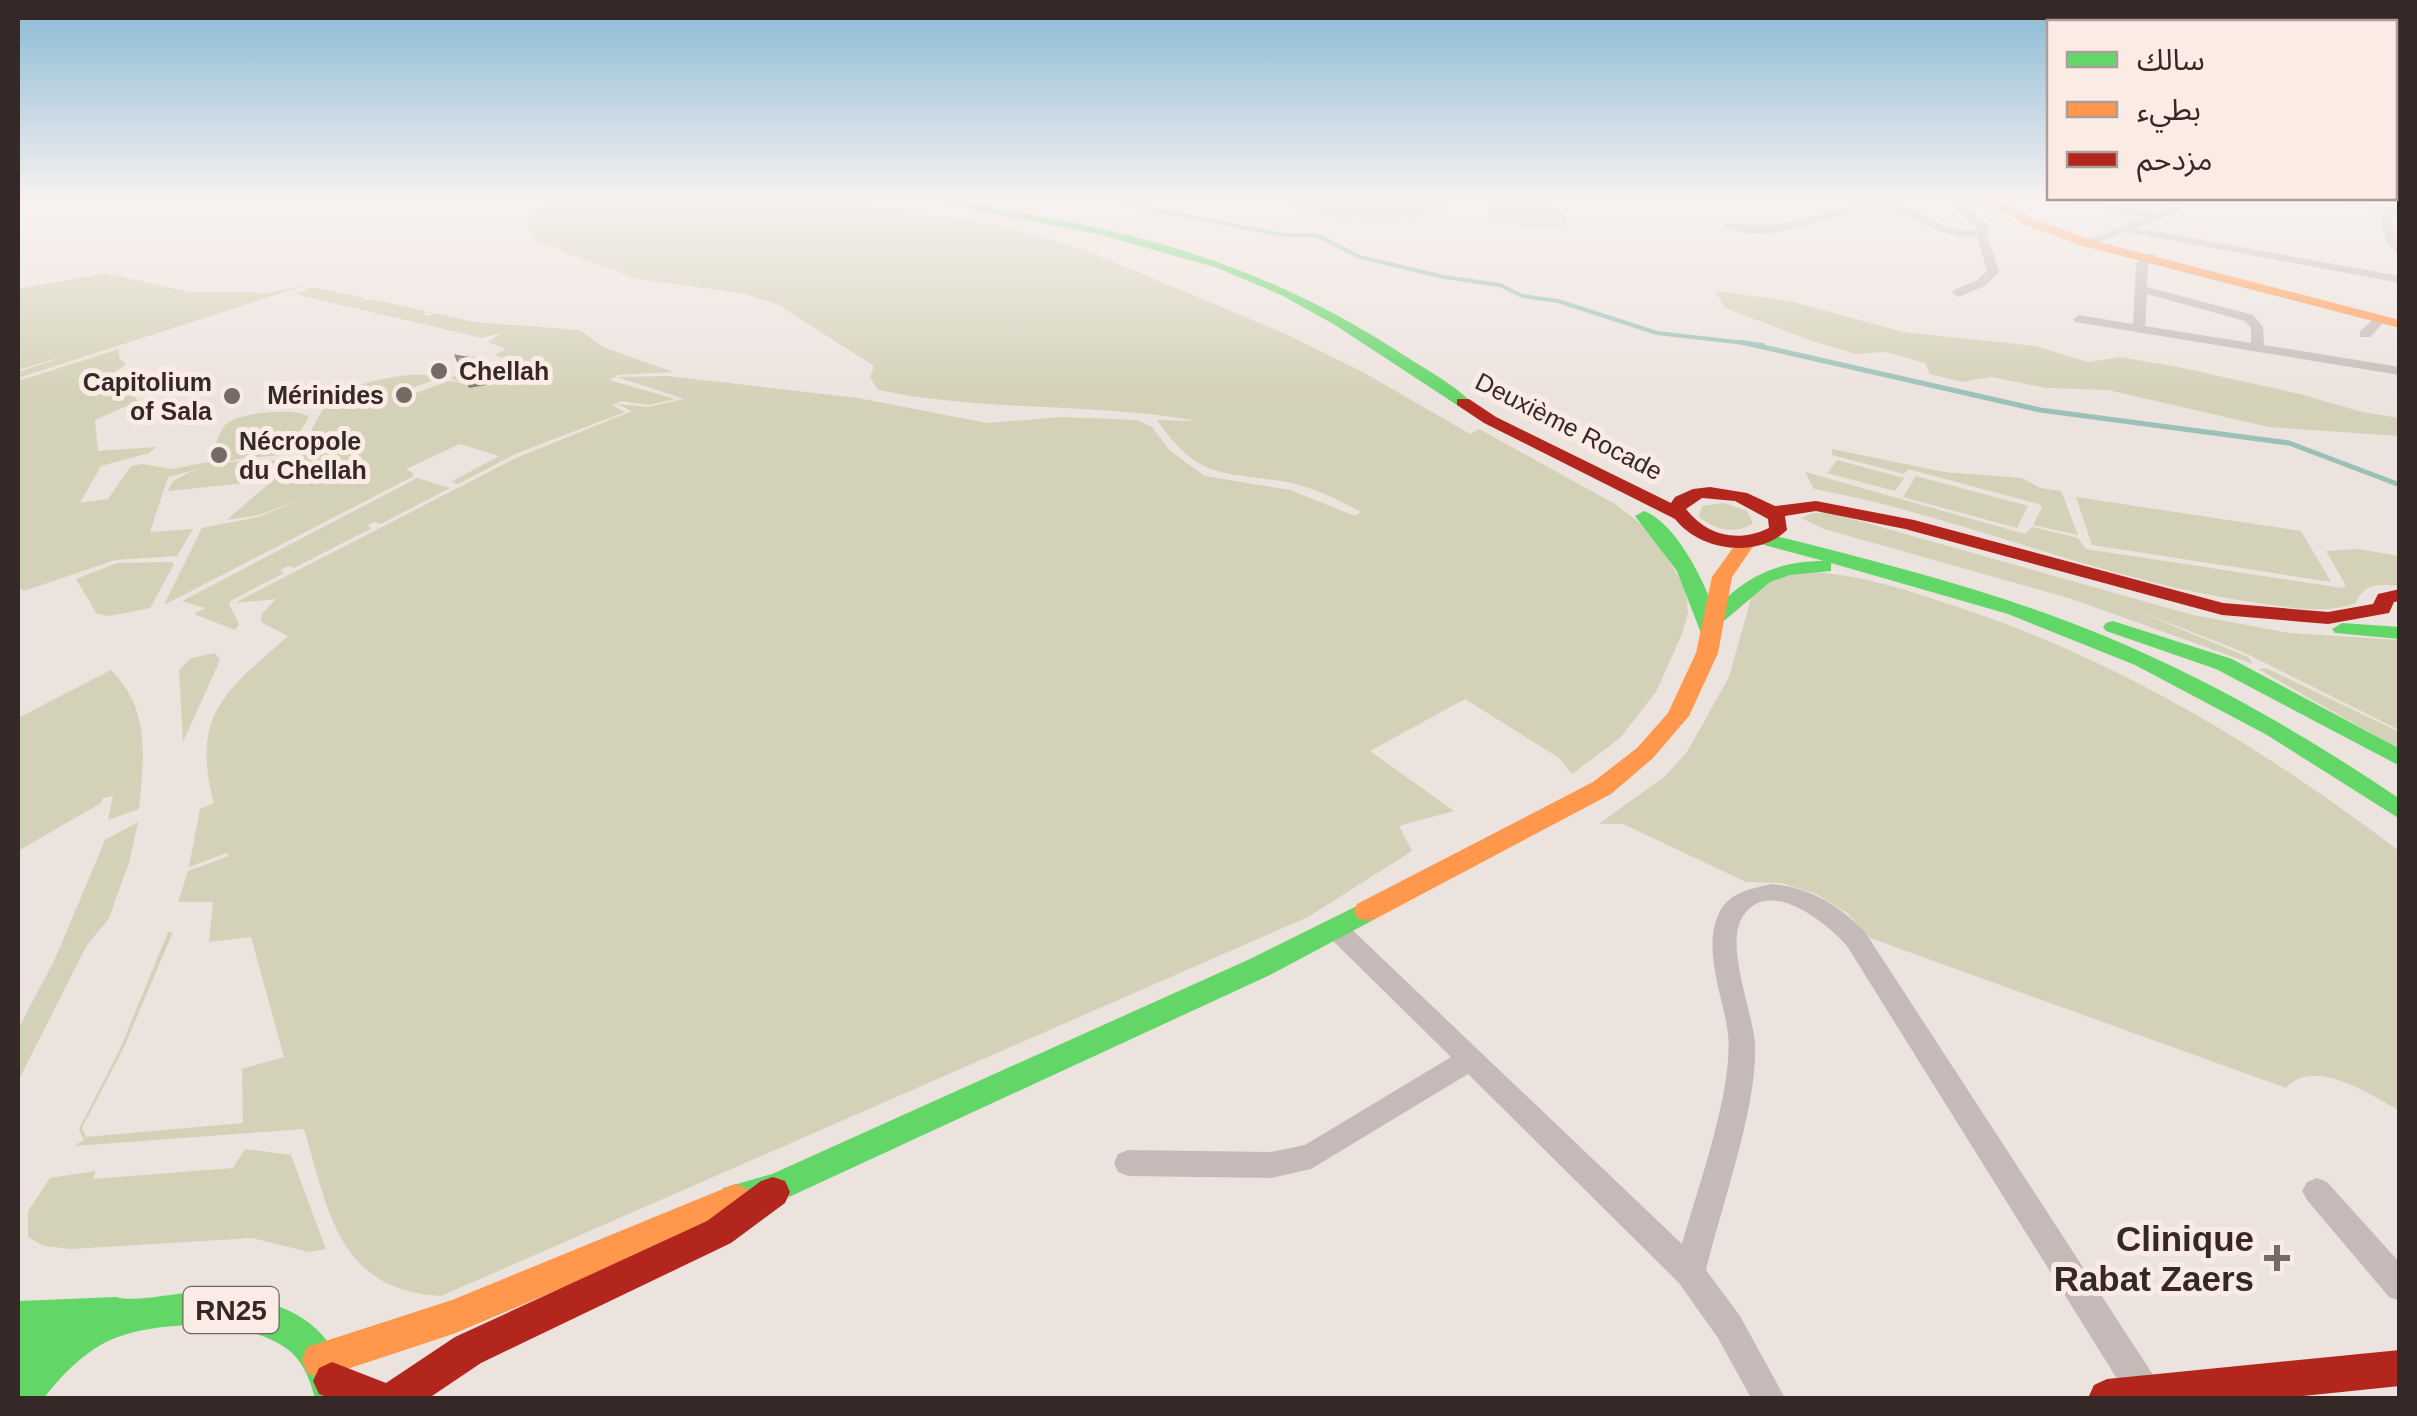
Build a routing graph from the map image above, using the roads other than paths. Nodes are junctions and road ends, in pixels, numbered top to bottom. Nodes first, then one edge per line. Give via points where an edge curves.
1 (1220, 267) edge
2 (1250, 267) edge
3 (1991, 267) edge
4 (2146, 267) edge
5 (2184, 267) edge
6 (2330, 267) edge
7 (2400, 280) edge
8 (2140, 289) junction
9 (1958, 293) dead end
10 (2079, 319) dead end
11 (2386, 324) edge
12 (2139, 329) junction
13 (2258, 349) junction
14 (2400, 371) edge
15 (1566, 460) junction
16 (1742, 496) junction
17 (1685, 505) junction
18 (1776, 514) junction
19 (1907, 524) junction
20 (1698, 532) junction
21 (1755, 540) junction
22 (1874, 570) junction
23 (1722, 577) junction
24 (2222, 610) junction
25 (2394, 610) edge
26 (2098, 624) junction
27 (1714, 629) junction
28 (2400, 633) edge
29 (2400, 759) edge
30 (2400, 782) edge
31 (2393, 820) edge
32 (1336, 929) junction
33 (1470, 1058) junction
34 (1128, 1163) dead end
35 (778, 1187) junction
36 (2317, 1191) dead end
37 (1690, 1273) junction
38 (2400, 1286) edge
39 (18, 1318) edge
40 (95, 1319) junction
41 (18, 1340) edge
42 (18, 1354) edge
43 (320, 1360) junction
44 (2400, 1368) edge
45 (333, 1390) edge
46 (2146, 1394) junction
47 (22, 1398) edge
48 (376, 1398) edge
49 (397, 1398) edge
50 (1768, 1398) edge
51 (2107, 1398) edge

1 - 15 main road, Deuxième Rocade via 1346,324 1471,409
2 - 17 main road, Deuxième Rocade via 1362,318 1522,422
3 - 9 street via 1981,283
4 - 8 street
5 - 11 main road
6 - 7 street
8 - 12 street
8 - 13 street via 2249,318 2257,327
10 - 12 street
12 - 13 street
13 - 14 street
15 - 17 main road, Deuxième Rocade
15 - 27 main road via 1633,507 1678,550 1698,581
16 - 17 main road via 1715,492
16 - 18 main road
16 - 19 main road via 1818,497
17 - 20 main road
18 - 19 main road via 1816,506
18 - 21 main road via 1778,530
18 - 26 main road via 1846,546
19 - 24 main road
20 - 21 main road
20 - 23 main road
21 - 22 main road
21 - 23 main road
22 - 27 main road via 1773,570 1753,579
22 - 31 main road via 2003,606 2188,680 2296,740
23 - 27 main road
24 - 25 main road via 2328,618
24 - 28 main road via 2295,626
26 - 29 main road via 2217,664
26 - 30 main road via 2256,696
27 - 32 main road via 1678,716 1625,771 1562,812
32 - 33 street
32 - 35 main road
33 - 34 street via 1329,1148 1292,1162
33 - 37 street
35 - 43 main road via 720,1203 453,1317
35 - 49 main road via 719,1232 468,1350
36 - 38 street
37 - 46 street via 1743,1041 1723,953 1725,928 1746,899 1792,895 1835,918 1856,939
37 - 50 street
39 - 40 main road, RN25
40 - 41 main road
40 - 42 main road, RN25
40 - 43 main road, RN25 via 204,1308 252,1314 294,1334
40 - 47 main road, RN25
43 - 45 main road, RN25
44 - 46 main road
45 - 48 main road, RN25
46 - 51 main road

